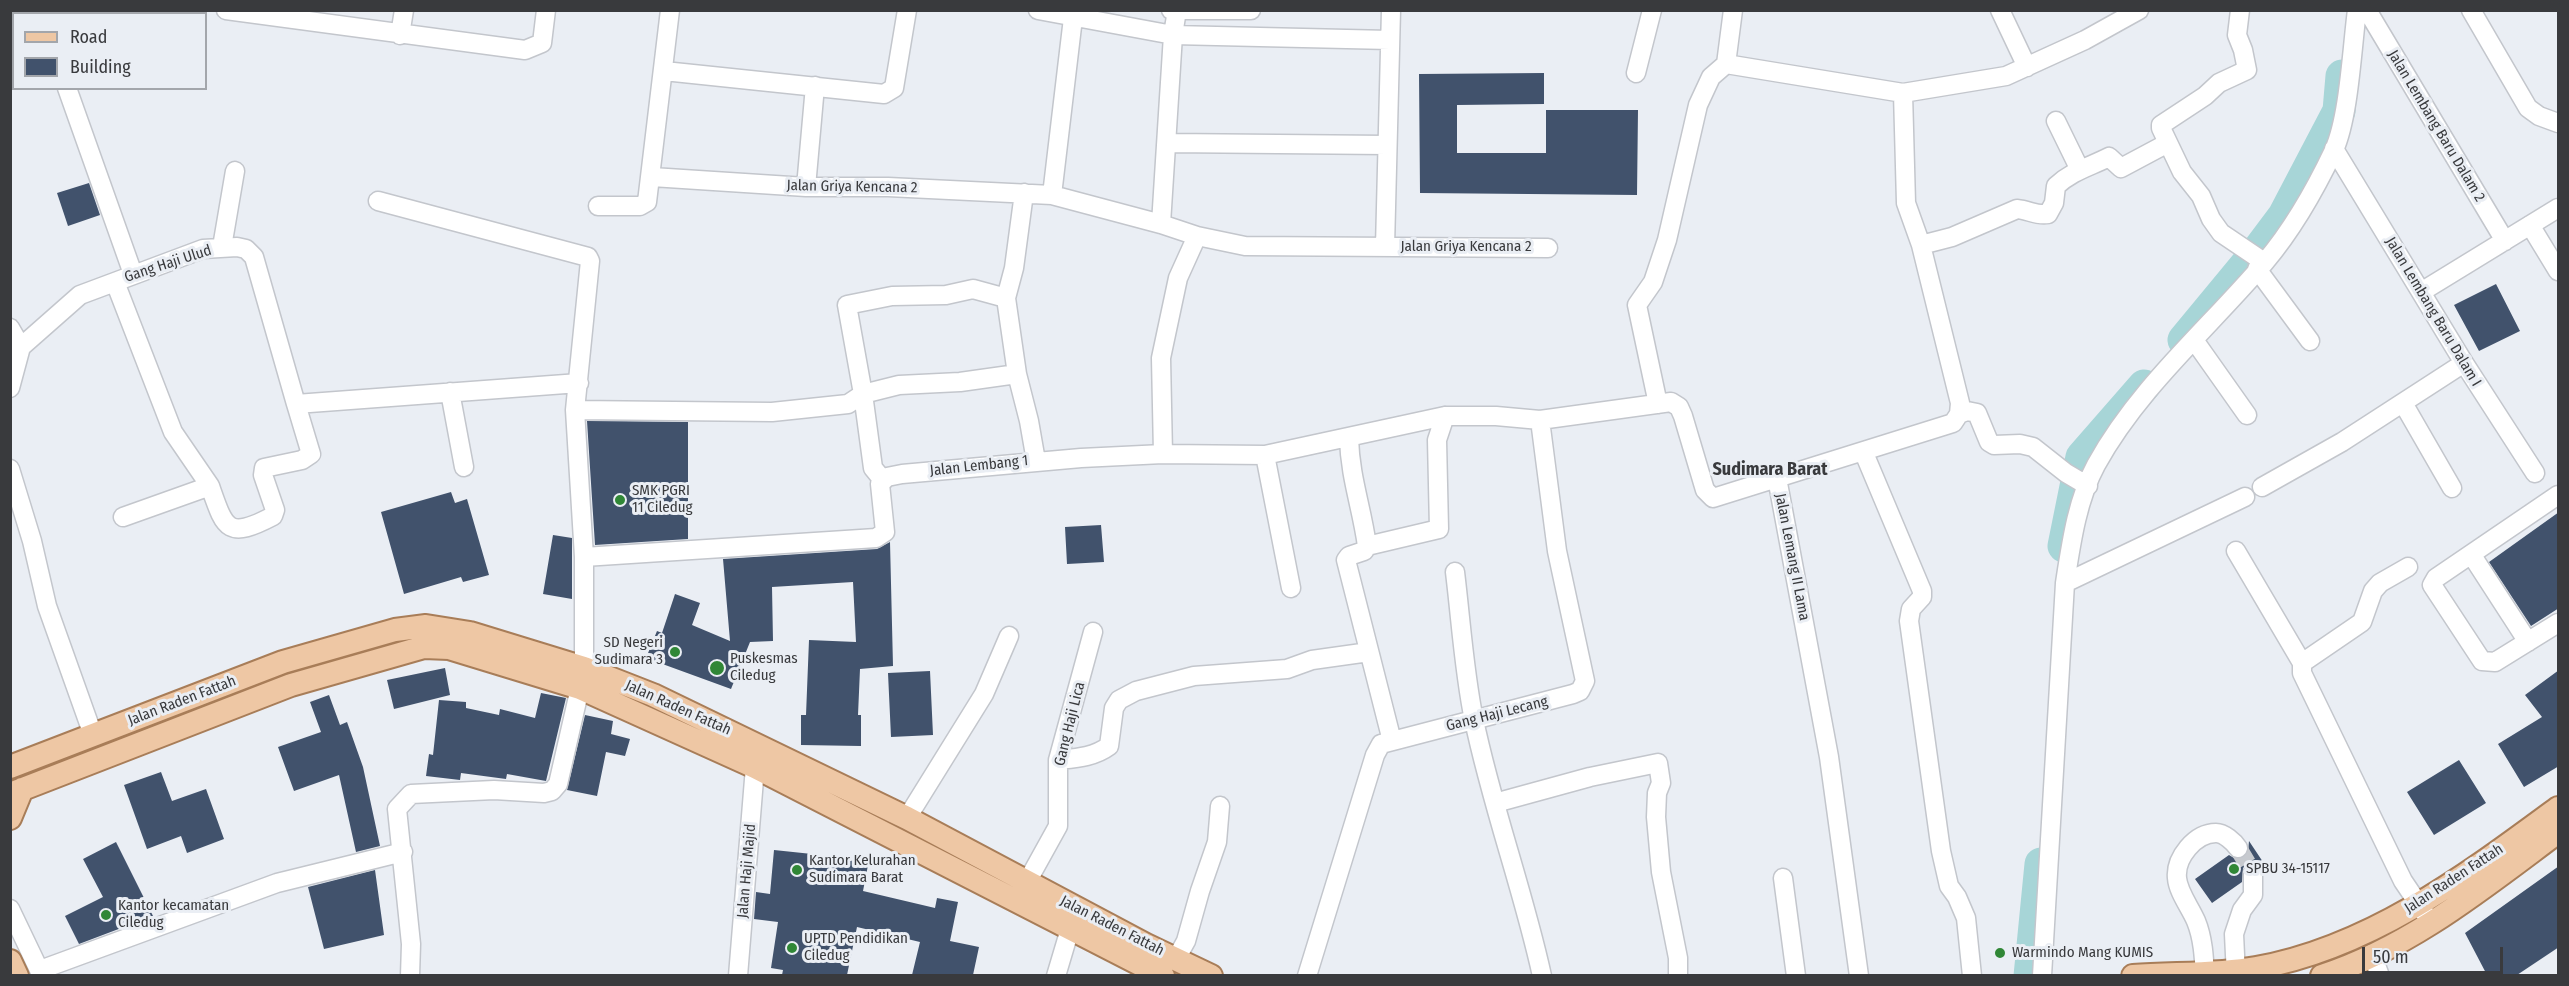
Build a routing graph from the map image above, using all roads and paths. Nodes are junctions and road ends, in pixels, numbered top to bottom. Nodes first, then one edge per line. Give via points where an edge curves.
1 (226, 10) edge
2 (404, 10) edge
3 (546, 10) edge
4 (670, 10) edge
5 (907, 10) edge
6 (1038, 10) edge
7 (1251, 10) edge
8 (1391, 10) edge
9 (1652, 10) edge
10 (1733, 10) edge
11 (2000, 10) edge
12 (2139, 10) edge
13 (2240, 10) edge
14 (2357, 10) edge
15 (2367, 10) edge
16 (2471, 10) edge
17 (1175, 11) edge
18 (1073, 18) junction
19 (400, 35) junction
20 (1173, 35) junction
21 (1390, 40) junction
22 (1726, 64) junction
23 (2027, 67) junction
24 (664, 71) junction
25 (1636, 74) dead end
26 (815, 86) junction
27 (68, 90) edge
28 (1903, 93) junction
29 (2056, 121) dead end
30 (2559, 123) edge
31 (1168, 143) junction
32 (2166, 144) junction
33 (1388, 145) junction
34 (2334, 149) junction
35 (2079, 168) junction
36 (235, 171) dead end
37 (652, 177) junction
38 (806, 187) junction
39 (1024, 193) junction
40 (1053, 195) junction
41 (378, 201) dead end
42 (598, 206) dead end
43 (2559, 208) edge
44 (1161, 224) junction
45 (2530, 225) junction
46 (1197, 236) junction
47 (2505, 241) junction
48 (1920, 245) junction
49 (222, 247) junction
50 (1385, 247) junction
51 (1548, 248) dead end
52 (2261, 266) junction
53 (2559, 271) edge
54 (134, 274) junction
55 (115, 282) junction
56 (2421, 292) junction
57 (1006, 298) junction
58 (10, 328) edge
59 (2194, 340) junction
60 (2310, 341) dead end
61 (21, 347) junction
62 (2464, 363) junction
63 (1017, 374) junction
64 (579, 382) junction
65 (10, 388) edge
66 (450, 392) junction
67 (863, 394) junction
68 (2403, 403) junction
69 (1658, 404) junction
70 (298, 405) junction
71 (575, 410) junction
72 (1959, 414) junction
73 (1445, 416) junction
74 (2247, 416) dead end
75 (1540, 420) junction
76 (1349, 438) junction
77 (1864, 453) junction
78 (1163, 454) junction
79 (1265, 455) junction
80 (1036, 460) junction
81 (464, 467) dead end
82 (10, 469) edge
83 (2535, 473) dead end
84 (1777, 478) junction
85 (882, 479) junction
86 (2086, 484) junction
87 (210, 486) junction
88 (2262, 487) dead end
89 (2452, 488) dead end
90 (2559, 495) edge
91 (2245, 497) dead end
92 (123, 517) dead end
93 (1367, 546) junction
94 (2236, 551) dead end
95 (2471, 554) junction
96 (585, 557) junction
97 (2408, 567) dead end
98 (1455, 572) dead end
99 (2065, 583) junction
100 (1291, 588) dead end
101 (2559, 623) edge
102 (1093, 632) dead end
103 (1009, 636) dead end
104 (2528, 642) junction
105 (1369, 652) junction
106 (283, 662) junction
107 (2302, 663) junction
108 (582, 678) junction
109 (291, 685) junction
110 (1474, 719) junction
111 (93, 735) junction
112 (1392, 741) junction
113 (56, 749) junction
114 (10, 750) edge
115 (1058, 760) junction
116 (10, 767) edge
117 (755, 767) junction
118 (16, 792) edge
119 (1495, 803) junction
120 (1220, 806) dead end
121 (2559, 808) edge
122 (907, 818) junction
123 (10, 819) edge
124 (2559, 832) edge
125 (2238, 848) tunnel mouth
126 (403, 852) junction
127 (2253, 873) tunnel mouth
128 (1783, 878) dead end
129 (1027, 882) junction
130 (2418, 905) junction
131 (10, 909) edge
132 (2433, 924) junction
133 (1070, 928) junction
134 (2372, 954) junction
135 (10, 961) edge
136 (1169, 967) edge
137 (41, 973) edge
138 (2236, 973) edge
139 (2205, 974) edge
140 (17, 975) edge
141 (410, 975) edge
142 (738, 975) edge
143 (1056, 975) edge
144 (1211, 975) edge
145 (1307, 975) edge
146 (1542, 975) edge
147 (1678, 975) edge
148 (1796, 975) edge
149 (1859, 975) edge
150 (1972, 975) edge
151 (2042, 975) edge
152 (2133, 975) edge
153 (2322, 975) edge
154 (2380, 975) edge

1 - 19 street
2 - 19 street
3 - 19 street via 542,43 525,50
4 - 24 street
5 - 26 street via 891,92
6 - 18 street
7 - 17 street
8 - 21 street, Jalan Griya Kencana 2
9 - 25 street
10 - 22 street
11 - 23 street
12 - 23 street
13 - 32 street via 2237,35 2247,70 2219,82 2161,125
14 - 34 street via 2341,127
15 - 47 street, Jalan Lembang Baru Dalam 2
16 - 30 street via 2528,108
17 - 20 street
18 - 20 street
18 - 40 street
20 - 21 street
20 - 31 street
21 - 33 street, Jalan Griya Kencana 2
22 - 28 street
22 - 69 street via 1710,77 1698,105 1667,240 1653,282 1637,305
23 - 28 street via 1987,81
24 - 26 street
24 - 37 street
26 - 38 street
27 - 54 street
28 - 48 street via 1906,203
29 - 35 street
31 - 33 street
31 - 44 street
32 - 35 street via 2121,168 2109,157
32 - 52 street via 2221,233
33 - 50 street, Jalan Griya Kencana 2
34 - 52 street via 2294,220
34 - 56 street, Jalan Lembang Baru Dalam I
35 - 48 street via 2056,186 2048,214 2036,216 2017,209 1952,237
36 - 49 street
37 - 38 street, Jalan Griya Kencana 2
37 - 42 street via 645,205
38 - 39 street, Jalan Griya Kencana 2
39 - 40 street, Jalan Griya Kencana 2
39 - 57 street
40 - 44 street, Jalan Griya Kencana 2
41 - 64 street via 588,257
43 - 45 street
44 - 46 street, Jalan Griya Kencana 2
45 - 47 street
45 - 53 street
46 - 50 street, Jalan Griya Kencana 2 via 1245,246
46 - 78 street via 1178,278 1161,358
47 - 56 street
48 - 72 street via 1960,403
49 - 54 street, Gang Haji Ulud via 203,249
49 - 70 street, Gang Haji Ulud via 246,249 254,257
50 - 51 street, Jalan Griya Kencana 2
52 - 59 street
52 - 60 street
54 - 55 street, Gang Haji Ulud
55 - 61 street, Gang Haji Ulud via 80,295
55 - 87 street via 173,432
56 - 62 street, Jalan Lembang Baru Dalam I
57 - 63 street
57 - 67 street via 973,289 946,295 892,296 847,306
58 - 61 street
59 - 74 street
59 - 86 street via 2141,398
61 - 65 street
62 - 68 street
62 - 83 street, Jalan Lembang Baru Dalam I
63 - 67 street via 899,385
63 - 80 street
64 - 66 street
64 - 71 street
66 - 70 street
66 - 81 street
67 - 71 street via 848,404 772,412
67 - 85 street via 873,468
68 - 88 street
68 - 89 street
69 - 75 street, Jalan Lembang 1
69 - 84 street via 1671,402 1679,407 1709,496
70 - 87 street, Gang Haji Ulud via 311,454 302,460 264,468 275,510 273,516 240,529 229,527
71 - 96 street
72 - 77 street, Jalan Lemang II Lama via 1953,423
72 - 86 street via 1977,413 1994,446 2033,447
73 - 75 street, Jalan Lembang 1
73 - 76 street, Jalan Lembang 1
73 - 93 street via 1437,440 1439,529
75 - 110 street, Gang Haji Lecang via 1557,551 1585,681 1580,691 1573,694
76 - 79 street, Jalan Lembang 1
76 - 93 street via 1352,485
77 - 84 street, Jalan Lemang II Lama
77 - 150 street via 1922,591 1909,621 1941,851 1949,886 1966,918
78 - 79 street, Jalan Lembang 1
78 - 80 street, Jalan Lembang 1
79 - 100 street
80 - 85 street, Jalan Lembang 1
82 - 111 street via 47,606
84 - 149 street, Jalan Lemang II Lama via 1829,757
85 - 96 street via 882,536
86 - 99 street via 2073,530
87 - 92 street
90 - 95 street
91 - 99 street
93 - 105 street via 1347,560
94 - 107 street
95 - 104 street
95 - 104 street via 2436,578 2433,589 2482,661 2495,662
96 - 108 street
97 - 107 street via 2373,591 2361,622
98 - 110 street
99 - 151 street
101 - 104 street
102 - 115 street, Gang Haji Lica
103 - 122 street via 984,694
105 - 112 street
105 - 115 street via 1312,660 1287,669 1194,676 1136,691 1119,700 1114,708 1109,746 1083,758
106 - 108 main road, Jalan Raden Fattah via 395,630 426,626 470,633
106 - 109 main road
106 - 111 main road, Jalan Raden Fattah
107 - 130 street via 2302,673
108 - 109 main road, Jalan Raden Fattah via 449,648 424,647
108 - 117 main road, Jalan Raden Fattah
108 - 122 main road, Jalan Raden Fattah via 653,694
108 - 126 street via 558,784 552,791 411,794 398,809
109 - 118 main road, Jalan Raden Fattah
110 - 112 street, Gang Haji Lecang
110 - 119 street
111 - 113 main road, Jalan Raden Fattah
112 - 145 street via 1381,744 1375,755
113 - 114 main road via 39,744
113 - 116 main road, Jalan Raden Fattah
115 - 129 street, Gang Haji Lica via 1058,826
117 - 133 main road, Jalan Raden Fattah
117 - 142 street, Jalan Haji Majid
118 - 123 main road
119 - 146 street
119 - 147 street via 1658,763 1661,783 1656,817 1661,872
120 - 136 street via 1216,842 1186,942
121 - 130 main road, Jalan Raden Fattah
122 - 129 main road, Jalan Raden Fattah
124 - 132 main road, Jalan Raden Fattah
125 - 139 street via 2218,833 2208,834 2192,843 2181,857 2177,878 2196,922
126 - 137 street via 277,883
126 - 141 street
127 - 138 street via 2253,896 2236,922
128 - 148 street
129 - 136 main road, Jalan Raden Fattah
130 - 132 street
130 - 138 main road, Jalan Raden Fattah via 2332,946
131 - 137 street
132 - 134 main road, Jalan Raden Fattah
133 - 136 main road, Jalan Raden Fattah
133 - 143 street
134 - 153 main road, Jalan Raden Fattah
134 - 154 street
135 - 140 main road
136 - 144 main road, Jalan Raden Fattah
138 - 139 main road, Jalan Raden Fattah
139 - 152 main road, Jalan Raden Fattah

